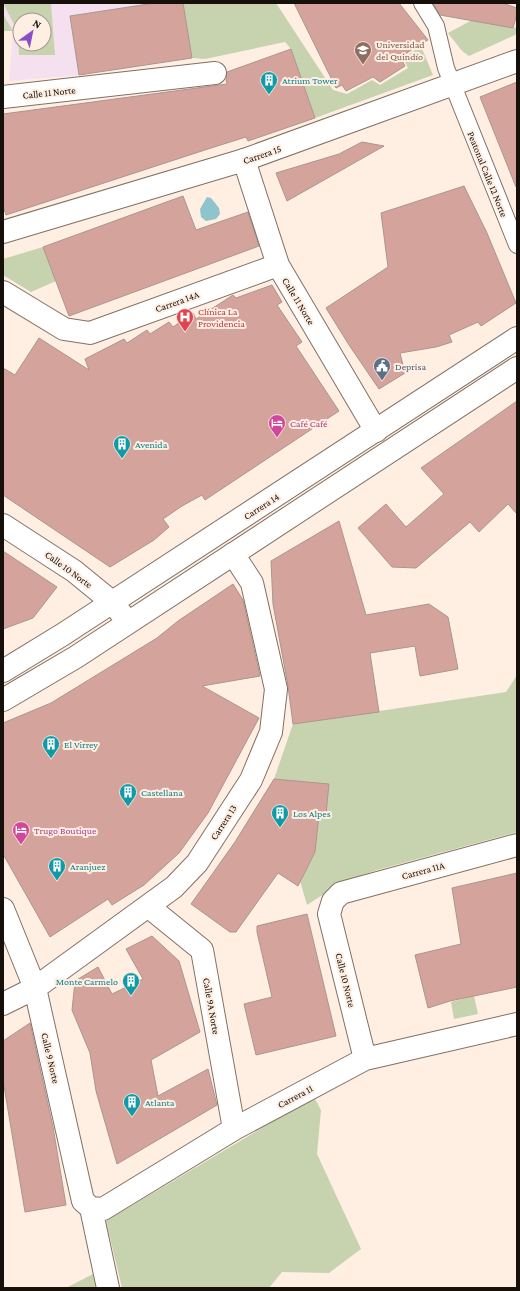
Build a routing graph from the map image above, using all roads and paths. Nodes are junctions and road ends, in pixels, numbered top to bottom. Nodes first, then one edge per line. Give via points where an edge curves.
1 (422, 3) edge
2 (517, 61) edge
3 (215, 73) dead end
4 (456, 94) junction
5 (3, 97) edge
6 (244, 160) junction
7 (3, 232) edge
8 (517, 245) edge
9 (278, 265) junction
10 (3, 292) edge
11 (517, 338) edge
12 (517, 368) edge
13 (376, 431) junction
14 (3, 525) edge
15 (233, 554) junction
16 (112, 602) junction
17 (128, 622) junction
18 (3, 671) edge
19 (3, 700) edge
20 (517, 845) edge
21 (333, 901) joint
22 (149, 907) junction
23 (3, 909) edge
24 (35, 988) junction
25 (3, 1004) edge
26 (517, 1024) edge
27 (365, 1060) junction
28 (234, 1129) junction
29 (91, 1208) junction
30 (108, 1288) edge

1 - 4 street, Peatonal Calle 12 Norte via 436,26 446,68
2 - 4 street, Carrera 15
3 - 5 street, Calle 11 Norte
4 - 6 street, Carrera 15
4 - 8 street, Peatonal Calle 12 Norte
6 - 7 street, Carrera 15
6 - 9 street, Calle 11 Norte
9 - 10 street, Carrera 14A via 90,332 64,329
9 - 13 street, Calle 11 Norte
11 - 13 street, Carrera 14
12 - 15 street
13 - 16 street, Carrera 14
14 - 16 street, Calle 10 Norte via 74,571
15 - 17 street
15 - 22 street, Carrera 13 via 252,583 276,689 271,732 251,780 197,863 174,887
16 - 17 street, Calle 10 Norte
16 - 18 street, Carrera 14
17 - 19 street via 76,657
20 - 21 street, Carrera 11A via 341,892
21 - 27 street, Calle 10 Norte via 329,914
22 - 24 street, Carrera 13
22 - 28 street, Calle 9A Norte via 202,950
23 - 24 street, Calle 9 Norte
24 - 25 street, Carrera 13
24 - 29 street, Calle 9 Norte via 83,1201
26 - 27 street, Carrera 11
27 - 28 street, Carrera 11
28 - 29 street, Carrera 11 via 103,1209
29 - 30 street, Calle 9 Norte

